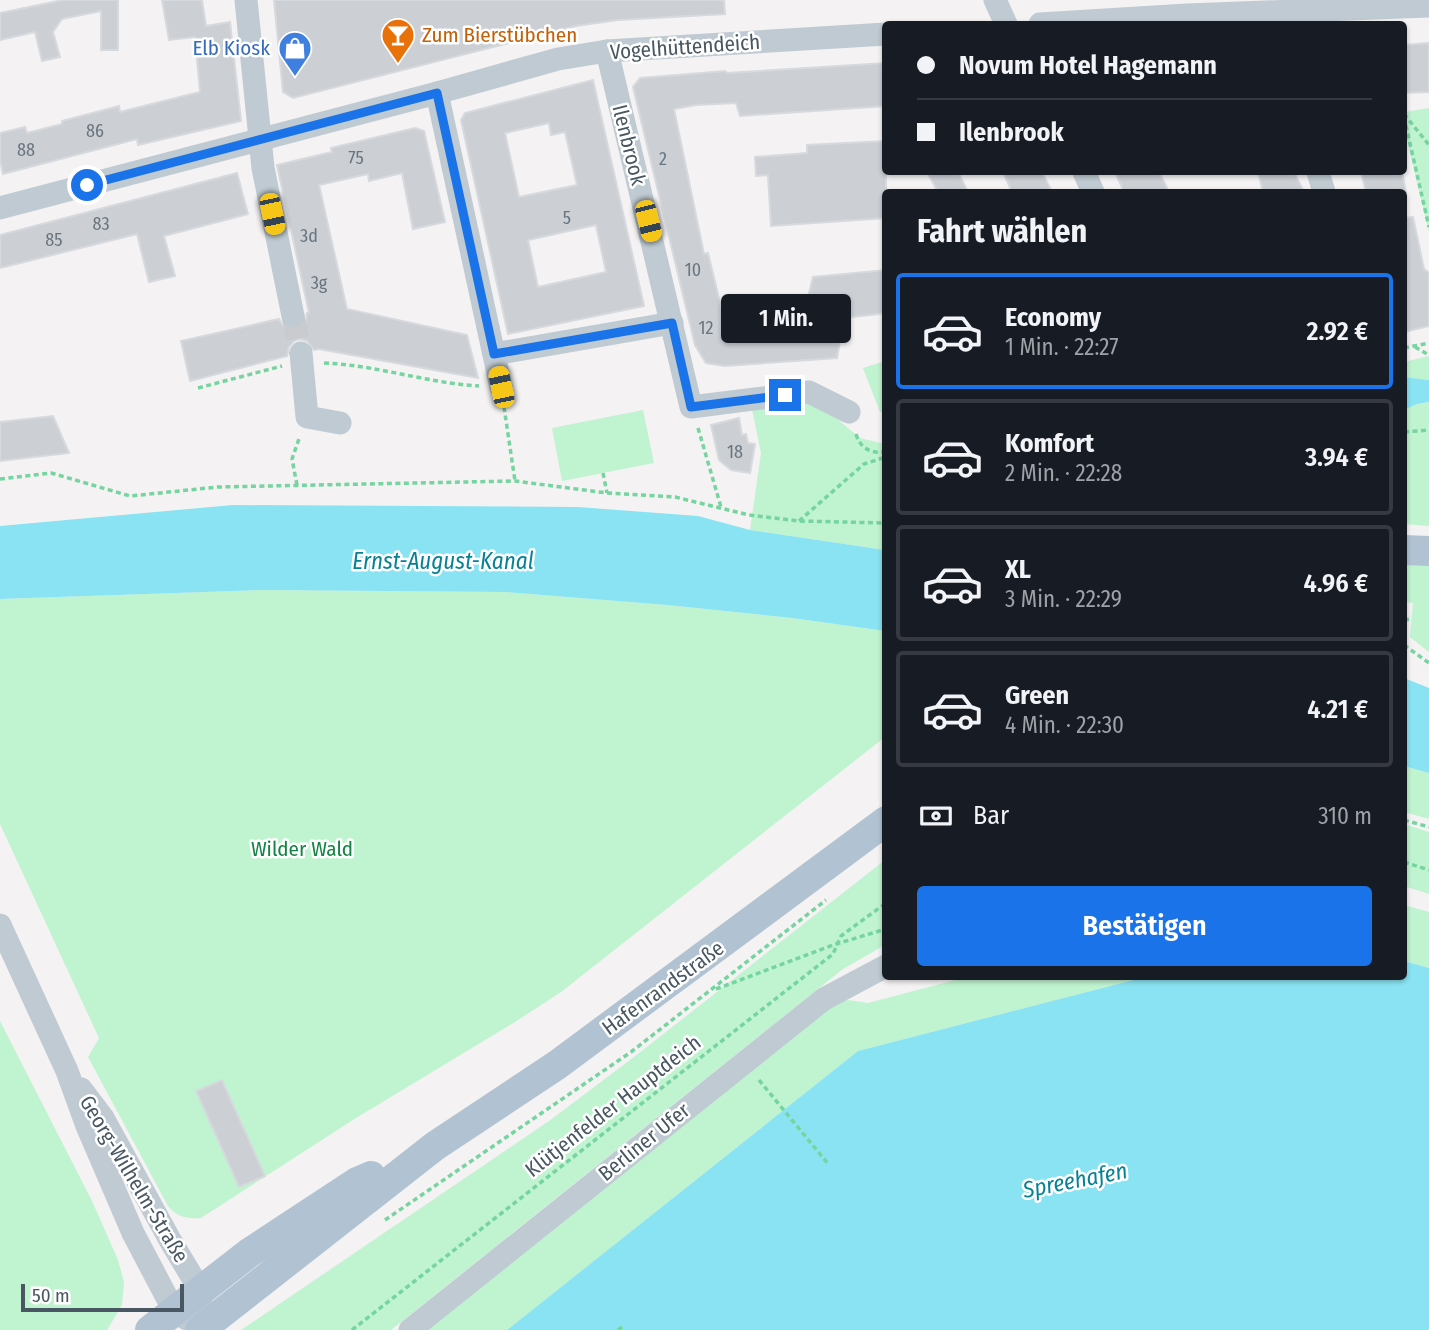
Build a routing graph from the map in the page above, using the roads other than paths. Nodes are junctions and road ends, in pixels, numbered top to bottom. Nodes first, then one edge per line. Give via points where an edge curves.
1 (246, 0) edge
2 (995, 0) edge
3 (1429, 6) edge
4 (1186, 8) edge
5 (1291, 18) edge
6 (1005, 21) edge
7 (1067, 21) edge
8 (882, 34) edge
9 (607, 51) junction
10 (437, 93) junction
11 (261, 139) junction
12 (0, 208) edge
13 (292, 308) tunnel mouth
14 (672, 323) junction
15 (494, 354) junction
16 (301, 357) tunnel mouth
17 (501, 387) road end
18 (849, 412) road end
19 (340, 423) dead end
20 (1407, 550) edge
21 (1429, 551) edge
22 (882, 824) edge
23 (0, 925) edge
24 (882, 968) edge
25 (67, 1070) junction
26 (435, 1146) junction
27 (201, 1290) junction
28 (174, 1311) junction
29 (150, 1330) edge
30 (200, 1330) edge
31 (410, 1330) edge

1 - 11 street
2 - 6 street
3 - 5 street
4 - 5 street
4 - 7 street
8 - 9 street, Vogelhüttendeich
9 - 10 street, Vogelhüttendeich via 558,59
9 - 14 street, Ilenbrook
10 - 11 street, Vogelhüttendeich
10 - 15 street
11 - 12 street, Vogelhüttendeich
11 - 13 street
14 - 15 street
14 - 18 street, Ilenbrook via 691,407 809,392
15 - 17 street
16 - 19 street via 307,417
20 - 21 main road
22 - 26 main road, Hafenrandstraße via 557,1065
23 - 25 street, Georg-Wilhelm-Straße
24 - 31 street, Berliner Ufer via 824,999
25 - 27 street, Georg-Wilhelm-Straße via 103,1118
25 - 28 street, Georg-Wilhelm-Straße via 133,1233
26 - 27 main road, Hafenrandstraße via 358,1182
26 - 30 main road, Hafenrandstraße
27 - 28 main road, Hafenrandstraße
27 - 30 street
28 - 29 main road, Hafenrandstraße
28 - 30 street, Georg-Wilhelm-Straße

